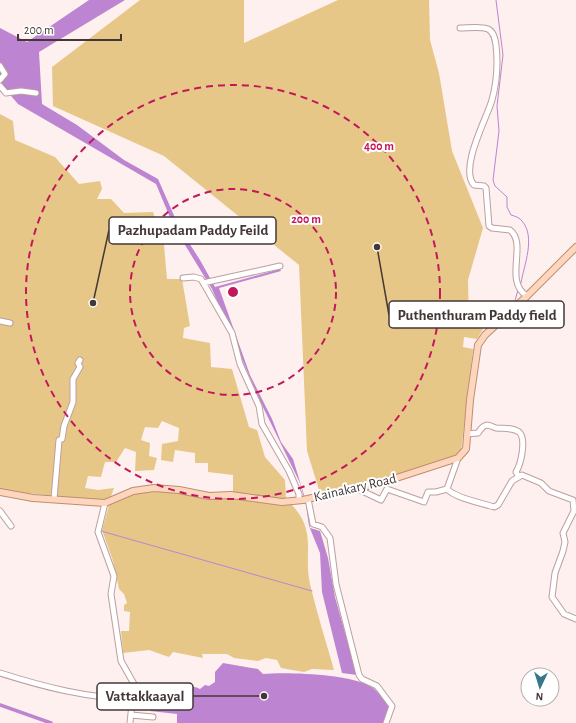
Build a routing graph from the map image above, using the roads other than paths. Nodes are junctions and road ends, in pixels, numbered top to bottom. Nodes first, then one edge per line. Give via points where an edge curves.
1 (460, 28) dead end
2 (0, 66) edge
3 (0, 80) edge
4 (0, 86) edge
5 (36, 93) dead end
6 (576, 247) edge
7 (280, 266) dead end
8 (183, 278) dead end
9 (203, 283) junction
10 (527, 297) junction
11 (0, 321) edge
12 (10, 323) dead end
13 (80, 360) dead end
14 (467, 434) junction
15 (458, 458) junction
16 (519, 477) junction
17 (358, 489) junction
18 (448, 489) junction
19 (0, 492) edge
20 (54, 499) junction
21 (304, 500) junction
22 (105, 503) junction
23 (0, 511) edge
24 (11, 526) dead end
25 (576, 619) edge
26 (0, 672) edge
27 (133, 701) junction
28 (131, 715) junction
29 (152, 717) dead end
30 (130, 723) edge
31 (386, 723) edge

1 - 10 street via 486,28 495,39 498,61 496,83 474,148 471,177 473,184 486,188 489,226 510,230 516,238 515,270 518,286
2 - 3 street via 5,74
4 - 5 street via 6,93
6 - 10 main road
7 - 9 street
8 - 9 street via 198,277
9 - 21 street via 232,333 240,364 260,406 262,424
10 - 14 main road via 485,335 478,345
11 - 12 street
13 - 20 street via 80,368 73,379 73,402 62,438 59,440
14 - 15 main road via 466,449
14 - 16 street via 478,433 481,427 487,425 519,432 523,439 516,472
15 - 17 main road, Kainakary Road
15 - 18 street
16 - 18 street via 512,480 498,505 494,506 450,493
16 - 25 street via 522,475 541,483 549,491 573,500 574,511 563,533 565,542 554,573 552,597 564,614
17 - 18 street via 381,500 387,489 424,502 428,492
17 - 21 main road, Kainakary Road
19 - 20 main road, Kainakary Road
20 - 22 main road, Kainakary Road
21 - 22 main road, Kainakary Road via 282,502 231,494 209,496 179,490 148,488 133,490
21 - 31 street via 313,524 322,527 330,538 338,590 359,675 377,686 392,706
22 - 27 street via 98,532 114,576 111,594 121,656 134,684
23 - 24 street
26 - 27 street via 65,692
27 - 28 street
28 - 29 street
28 - 30 street

